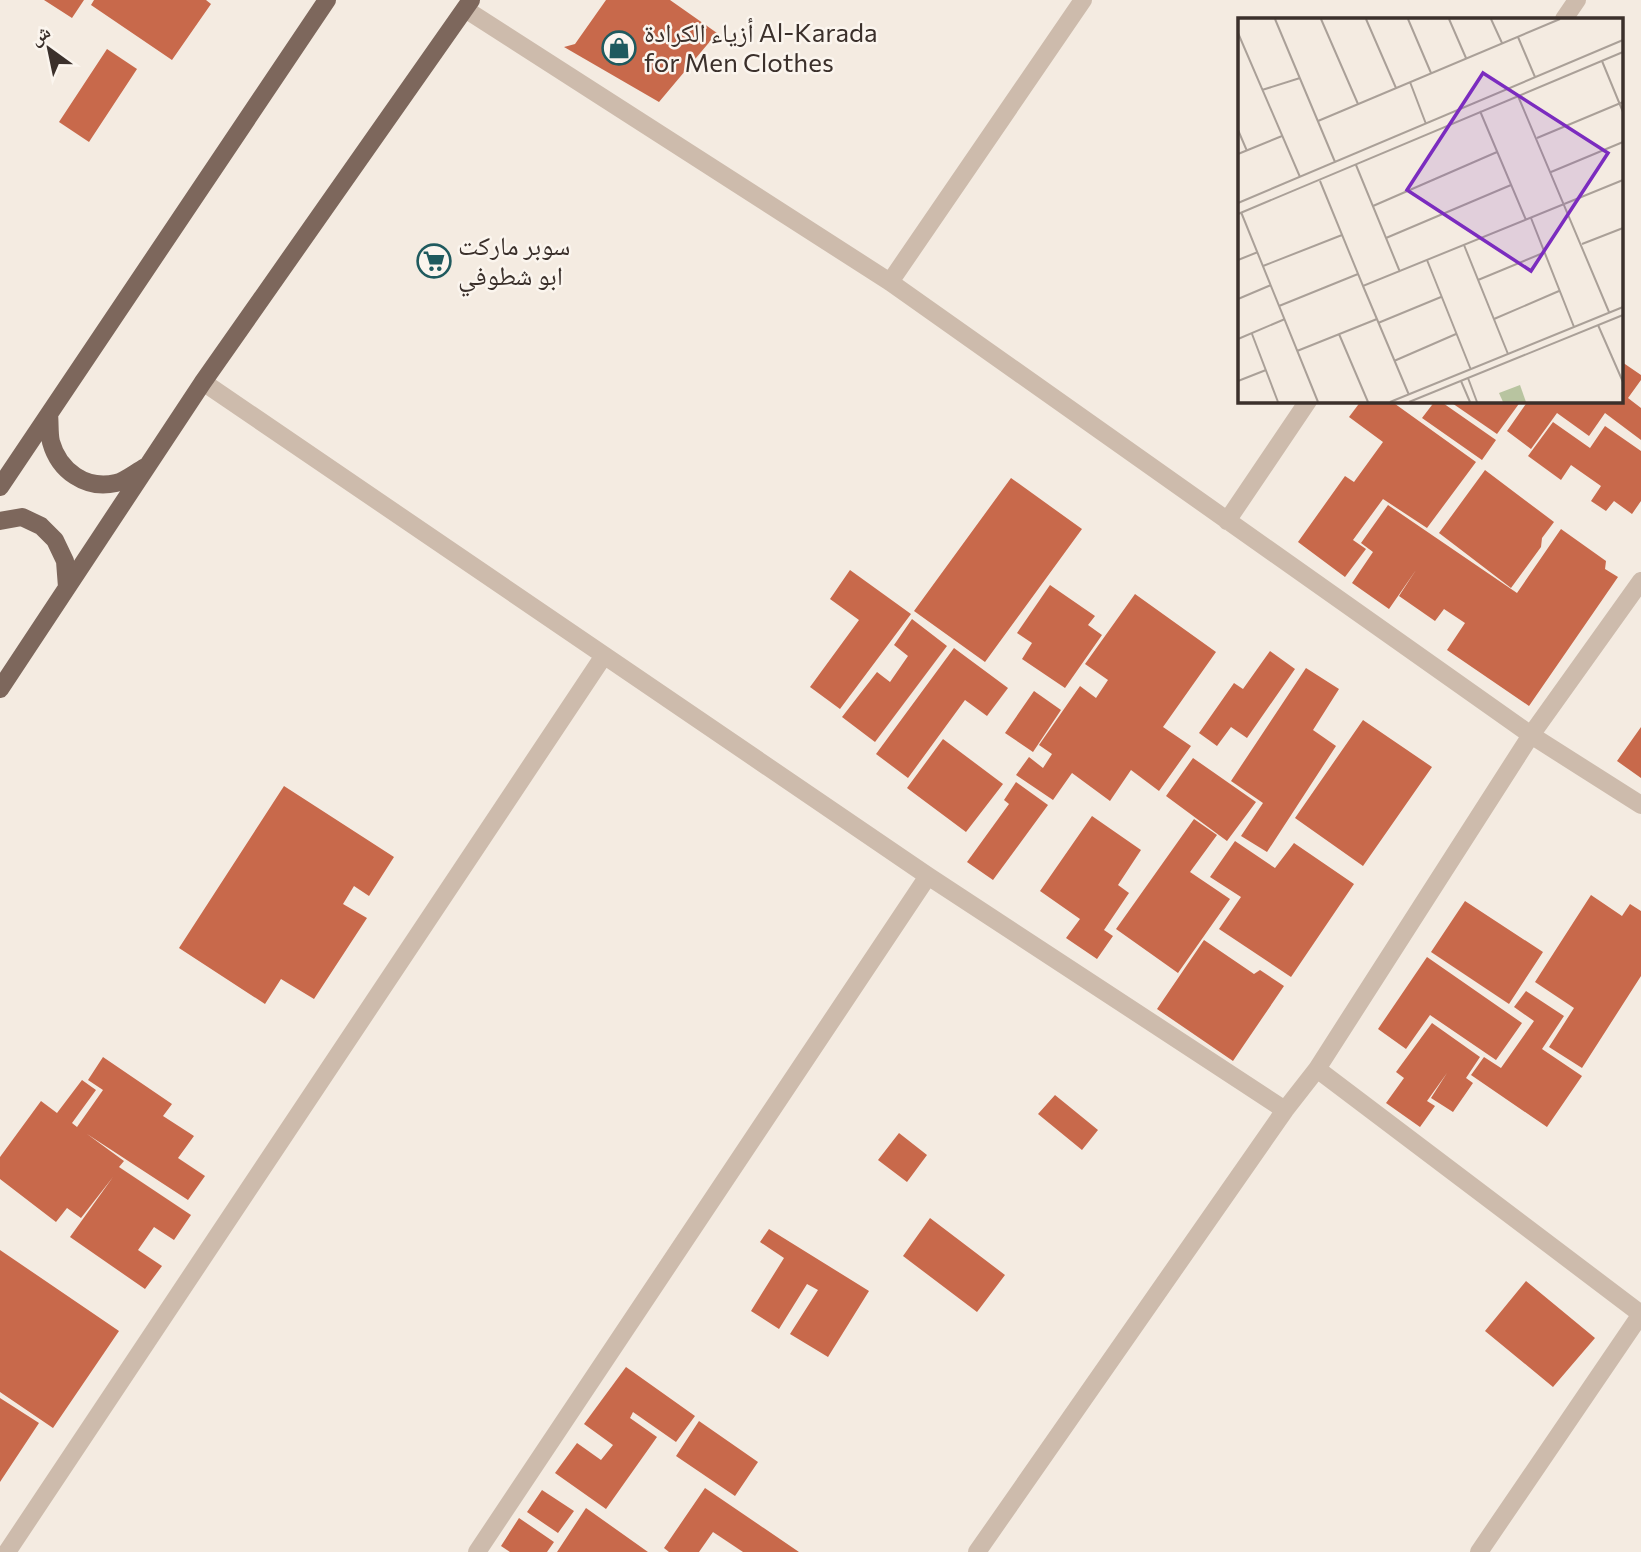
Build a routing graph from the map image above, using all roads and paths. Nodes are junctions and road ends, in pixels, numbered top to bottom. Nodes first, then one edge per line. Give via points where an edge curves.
1 (327, 0) edge
2 (1083, 0) edge
3 (1577, 0) edge
4 (468, 4) edge
5 (1565, 18) edge
6 (890, 282) junction
7 (203, 382) junction
8 (1307, 402) edge
9 (49, 414) junction
10 (148, 465) junction
11 (0, 487) edge
12 (0, 521) edge
13 (1227, 521) junction
14 (1641, 581) edge
15 (67, 587) junction
16 (603, 657) junction
17 (0, 689) edge
18 (1531, 735) junction
19 (1641, 805) edge
20 (928, 876) junction
21 (1317, 1069) junction
22 (1285, 1110) junction
23 (7, 1552) edge
24 (477, 1552) edge
25 (977, 1552) edge
26 (1479, 1552) edge

1 - 9 main road
2 - 6 street
3 - 5 street
4 - 6 street
4 - 7 main road
6 - 13 street
7 - 10 main road
7 - 16 street
8 - 13 street
9 - 10 main road via 51,442 75,478 116,483
9 - 11 main road
10 - 15 main road
12 - 15 main road via 22,517 41,526 55,540 65,561
13 - 18 street
14 - 18 street
15 - 17 main road
16 - 20 street
16 - 23 street
18 - 19 street
18 - 21 street
20 - 22 street
20 - 24 street
21 - 22 street
21 - 26 street via 1641,1314
22 - 25 street

